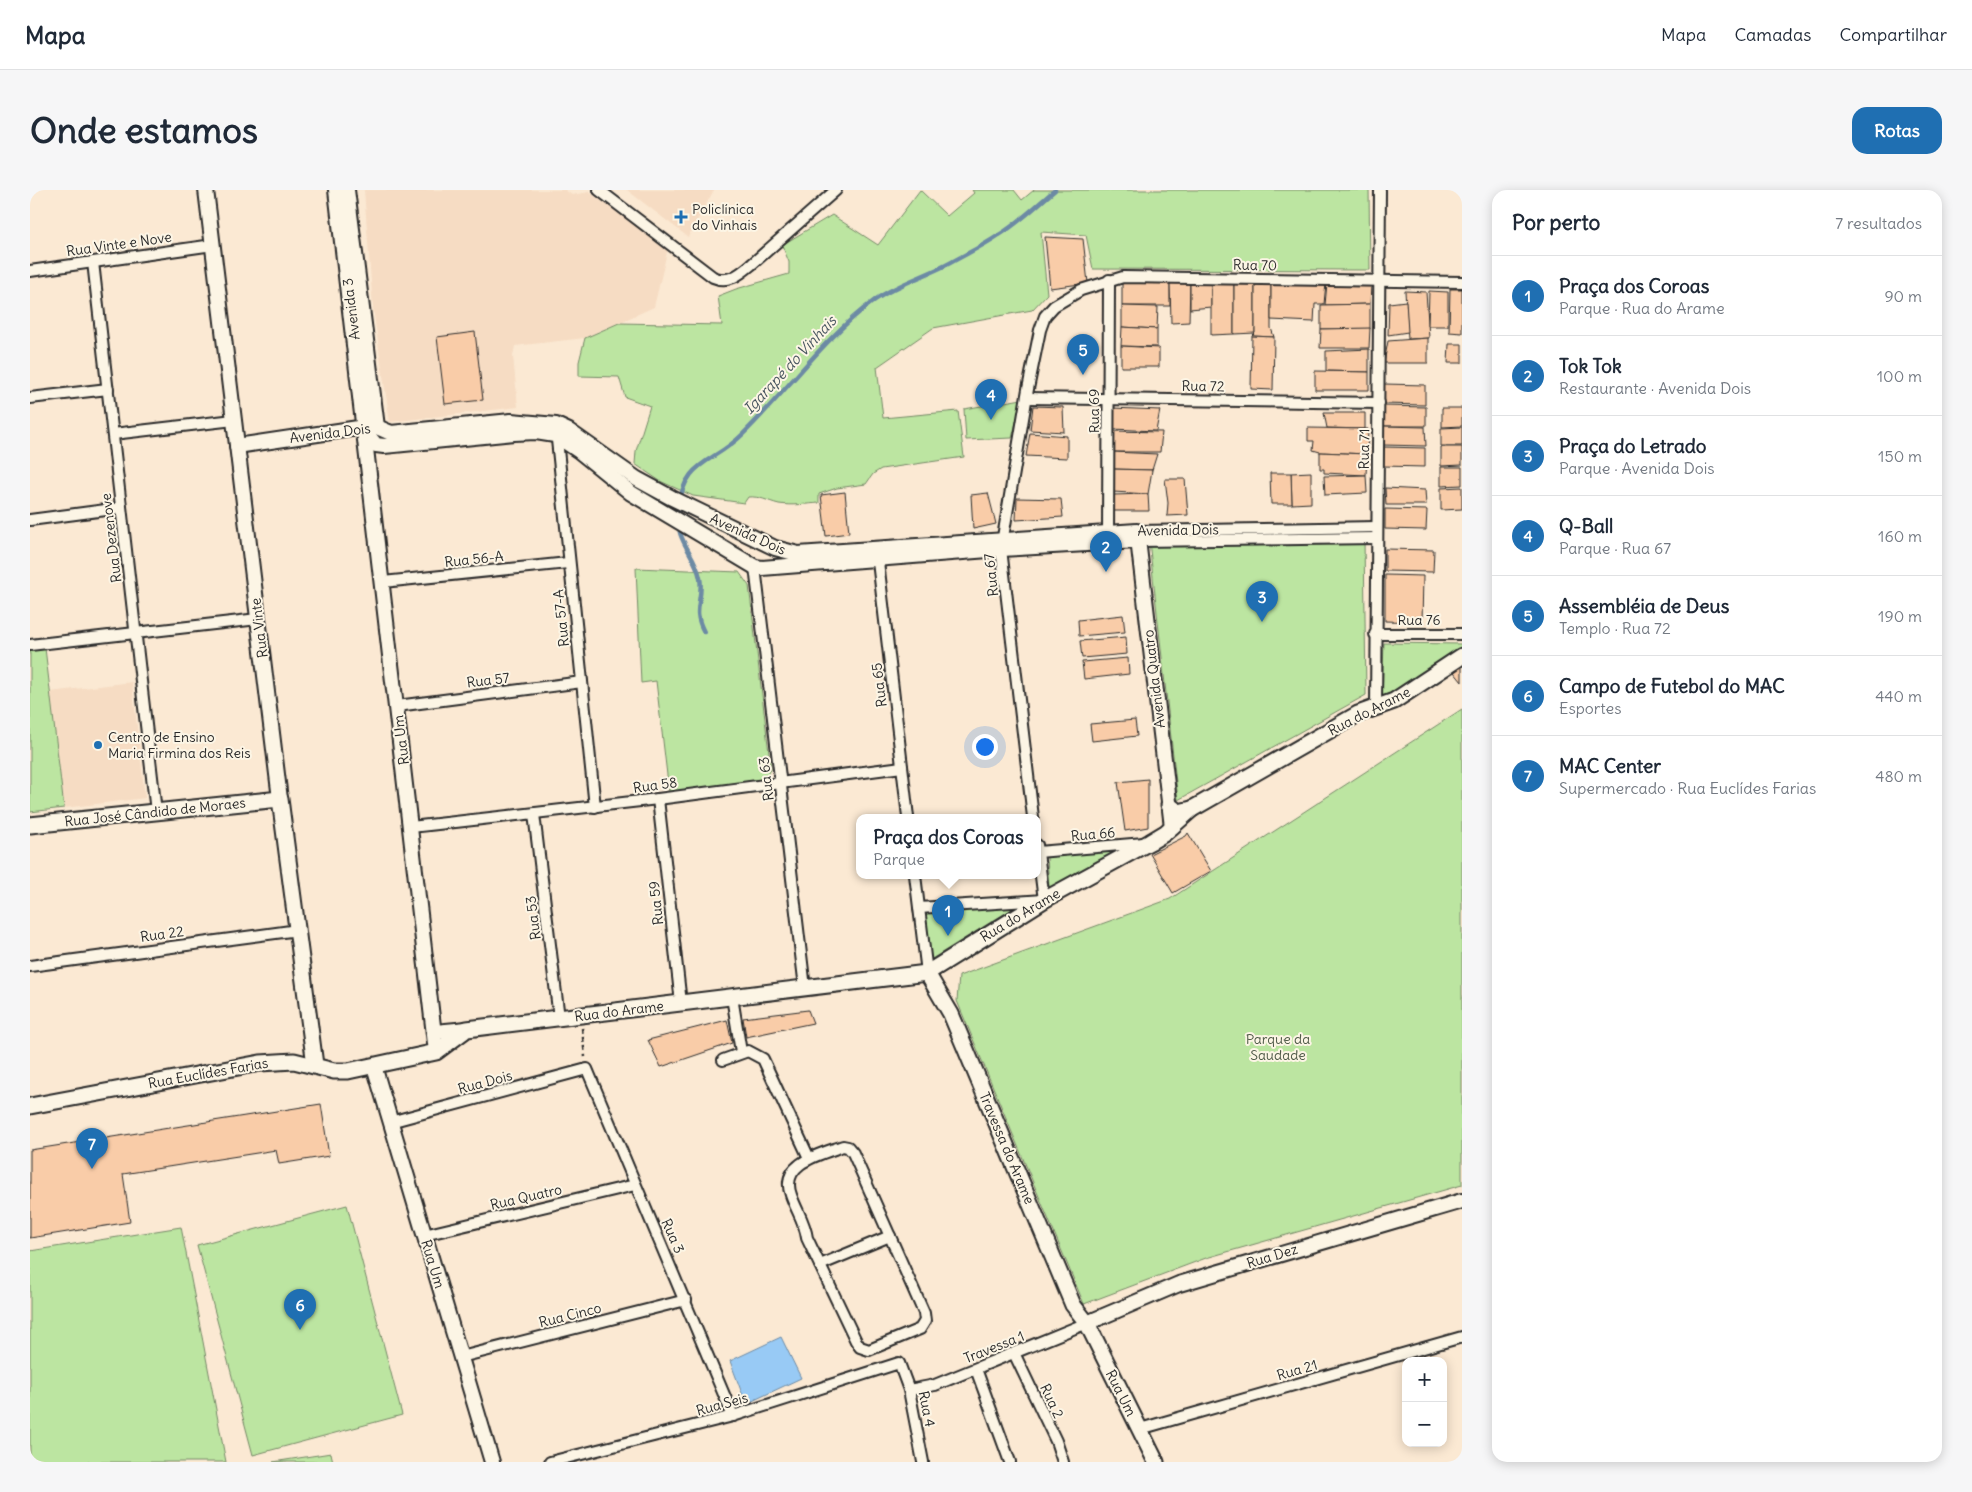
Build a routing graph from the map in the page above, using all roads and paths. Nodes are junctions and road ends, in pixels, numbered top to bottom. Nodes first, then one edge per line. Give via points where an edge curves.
1 (206, 190) edge
2 (336, 190) edge
3 (348, 190) edge
4 (599, 190) edge
5 (836, 190) edge
6 (1380, 190) edge
7 (213, 245) junction
8 (93, 262) junction
9 (30, 270) edge
10 (1109, 280) junction
11 (1381, 280) junction
12 (1462, 282) edge
13 (1054, 306) joint
14 (108, 389) junction
15 (30, 398) edge
16 (1027, 398) junction
17 (1108, 398) junction
18 (1379, 403) junction
19 (234, 420) junction
20 (369, 429) junction
21 (556, 430) junction
22 (113, 434) junction
23 (237, 446) junction
24 (122, 508) junction
25 (30, 520) edge
26 (1377, 527) junction
27 (1108, 536) junction
28 (1137, 536) junction
29 (1377, 538) junction
30 (1002, 544) junction
31 (877, 554) junction
32 (568, 562) junction
33 (755, 567) junction
34 (383, 582) junction
35 (258, 619) junction
36 (136, 632) junction
37 (1376, 634) junction
38 (1462, 634) edge
39 (30, 645) edge
40 (1462, 656) edge
41 (582, 682) junction
42 (397, 706) junction
43 (1376, 708) junction
44 (902, 767) junction
45 (780, 782) junction
46 (280, 799) junction
47 (658, 799) junction
48 (1169, 805) junction
49 (595, 807) junction
50 (1192, 809) junction
51 (156, 812) junction
52 (534, 814) junction
53 (908, 814) edge
54 (1033, 814) edge
55 (30, 825) edge
56 (411, 827) junction
57 (1172, 827) junction
58 (1150, 842) junction
59 (1041, 849) edge
60 (1041, 878) edge
61 (915, 879) edge
62 (1044, 900) junction
63 (919, 908) junction
64 (298, 930) junction
65 (30, 966) edge
66 (927, 973) junction
67 (805, 988) junction
68 (732, 997) junction
69 (681, 1003) junction
70 (580, 1015) junction
71 (559, 1018) junction
72 (466, 1029) junction
73 (435, 1032) junction
74 (436, 1052) junction
75 (741, 1052) junction
76 (723, 1060) dead end
77 (316, 1065) junction
78 (374, 1066) junction
79 (587, 1069) junction
80 (30, 1106) edge
81 (390, 1122) junction
82 (809, 1158) junction
83 (635, 1185) junction
84 (1462, 1201) edge
85 (424, 1235) junction
86 (890, 1236) junction
87 (820, 1264) junction
88 (686, 1300) junction
89 (1087, 1323) junction
90 (1462, 1337) edge
91 (1014, 1353) junction
92 (460, 1357) junction
93 (899, 1364) joint
94 (976, 1369) junction
95 (909, 1390) junction
96 (733, 1416) junction
97 (1140, 1429) junction
98 (492, 1462) edge
99 (550, 1462) edge
100 (923, 1462) edge
101 (1010, 1462) edge
102 (1063, 1462) edge
103 (1156, 1462) edge

1 - 7 street, Rua Vinte
2 - 20 street, Avenida 3
3 - 20 street, Avenida 3
4 - 5 street via 713,277 725,280 737,276
6 - 11 street, Rua 71
7 - 8 street, Rua Vinte e Nove
7 - 19 street, Rua Vinte
8 - 9 street, Rua Vinte e Nove
8 - 14 street, Rua Dezenove
10 - 11 street, Rua 70
10 - 13 street, Rua 70 via 1081,290
10 - 17 street, Rua 69
11 - 12 street, Rua 70
11 - 18 street, Rua 71
13 - 16 street, Rua 67 via 1045,316 1040,330
14 - 15 street
14 - 22 street, Rua Dezenove
16 - 17 street, Rua 72
16 - 30 street, Rua 67
17 - 18 street, Rua 72
17 - 27 street, Rua 69
18 - 26 street, Rua 71
19 - 22 street
19 - 23 street, Rua Vinte
20 - 21 street, Avenida Dois via 376,445 384,446
20 - 23 street, Avenida Dois
20 - 34 street, Rua Um
21 - 31 street, Avenida Dois via 576,436 637,479 672,498 774,548 805,554
21 - 32 street, Rua 57-A
21 - 33 street, Avenida Dois via 631,493
22 - 24 street, Rua Dezenove
23 - 35 street, Rua Vinte
24 - 25 street
24 - 36 street, Rua Dezenove
26 - 28 street, Avenida Dois
26 - 29 street, Rua 71
27 - 28 street, Avenida Dois
27 - 30 street, Avenida Dois
28 - 29 street, Avenida Dois
28 - 48 street, Avenida Quatro
29 - 37 street, Rua 71
30 - 31 street, Avenida Dois
30 - 54 street, Rua 67
31 - 33 street, Avenida Dois via 779,568
31 - 44 street, Rua 65
32 - 34 street, Rua 56-A
32 - 41 street, Rua 57-A
33 - 45 street, Rua 63
34 - 42 street, Rua Um
35 - 36 street
35 - 46 street, Rua Vinte
36 - 39 street
36 - 51 street, Rua Dezenove
37 - 38 street, Rua 76
37 - 43 street, Rua 71
40 - 43 main road, Rua do Arame via 1394,701
41 - 42 street, Rua 57
41 - 49 street, Rua 57-A
42 - 56 street, Rua Um
43 - 50 main road, Rua do Arame via 1358,714
44 - 45 street, Rua 58
44 - 53 street, Rua 65
45 - 47 street, Rua 58
45 - 67 street, Rua 63
46 - 51 main road, Rua José Cândido de Moraes
46 - 64 main road, Rua Vinte
47 - 49 street, Rua 58
47 - 69 street, Rua 59
48 - 50 main road via 1178,812
48 - 57 street, Avenida Quatro
49 - 52 street, Rua 58
50 - 57 main road, Rua do Arame
51 - 55 main road, Rua José Cândido de Moraes
52 - 56 street, Rua 58
52 - 71 street, Rua 53
56 - 73 street, Rua Um
57 - 58 main road, Rua do Arame
58 - 59 street, Rua 66
58 - 62 main road, Rua do Arame
60 - 62 street
61 - 63 street
62 - 63 street
62 - 66 main road, Rua do Arame
63 - 66 street
64 - 65 street, Rua 22
64 - 77 main road, Rua Vinte
66 - 67 main road, Rua do Arame
66 - 89 main road, Travessa do Arame via 951,1014 1074,1305
67 - 68 main road, Rua do Arame
68 - 69 main road, Rua do Arame
68 - 75 street
69 - 70 main road, Rua do Arame
70 - 71 main road, Rua do Arame
70 - 79 path
71 - 72 main road, Rua do Arame
72 - 73 street
72 - 74 main road, Rua Euclídes Farias
73 - 74 street, Rua Um
74 - 78 main road, Rua Euclídes Farias
75 - 76 street
75 - 82 street via 754,1052 763,1059
77 - 78 main road, Rua Euclídes Farias via 340,1072
77 - 80 main road, Rua Euclídes Farias via 294,1061 260,1063
78 - 81 street, Rua Um
79 - 81 street, Rua Dois
79 - 83 street, Rua 3
81 - 85 street, Rua Um
82 - 86 street via 843,1146 851,1149
82 - 87 street via 791,1175 789,1188
83 - 85 street, Rua Quatro
83 - 88 street, Rua 3
84 - 89 street, Rua Dez via 1179,1284
85 - 92 street, Rua Um
86 - 87 street
86 - 87 street via 925,1321 920,1329 870,1350 860,1347 856,1341
88 - 92 street, Rua Cinco
88 - 96 street, Rua 3
89 - 91 street, Travessa 1
89 - 97 main road, Rua Um
90 - 97 street, Rua 21
91 - 94 street, Travessa 1
91 - 102 street, Rua 2
92 - 98 street, Rua Um
93 - 95 street, Rua 4
93 - 96 street, Rua Seis
94 - 95 street, Travessa 1 via 935,1385
94 - 101 street
95 - 100 street, Rua 4
96 - 99 street, Rua Seis
97 - 103 main road, Rua Um

